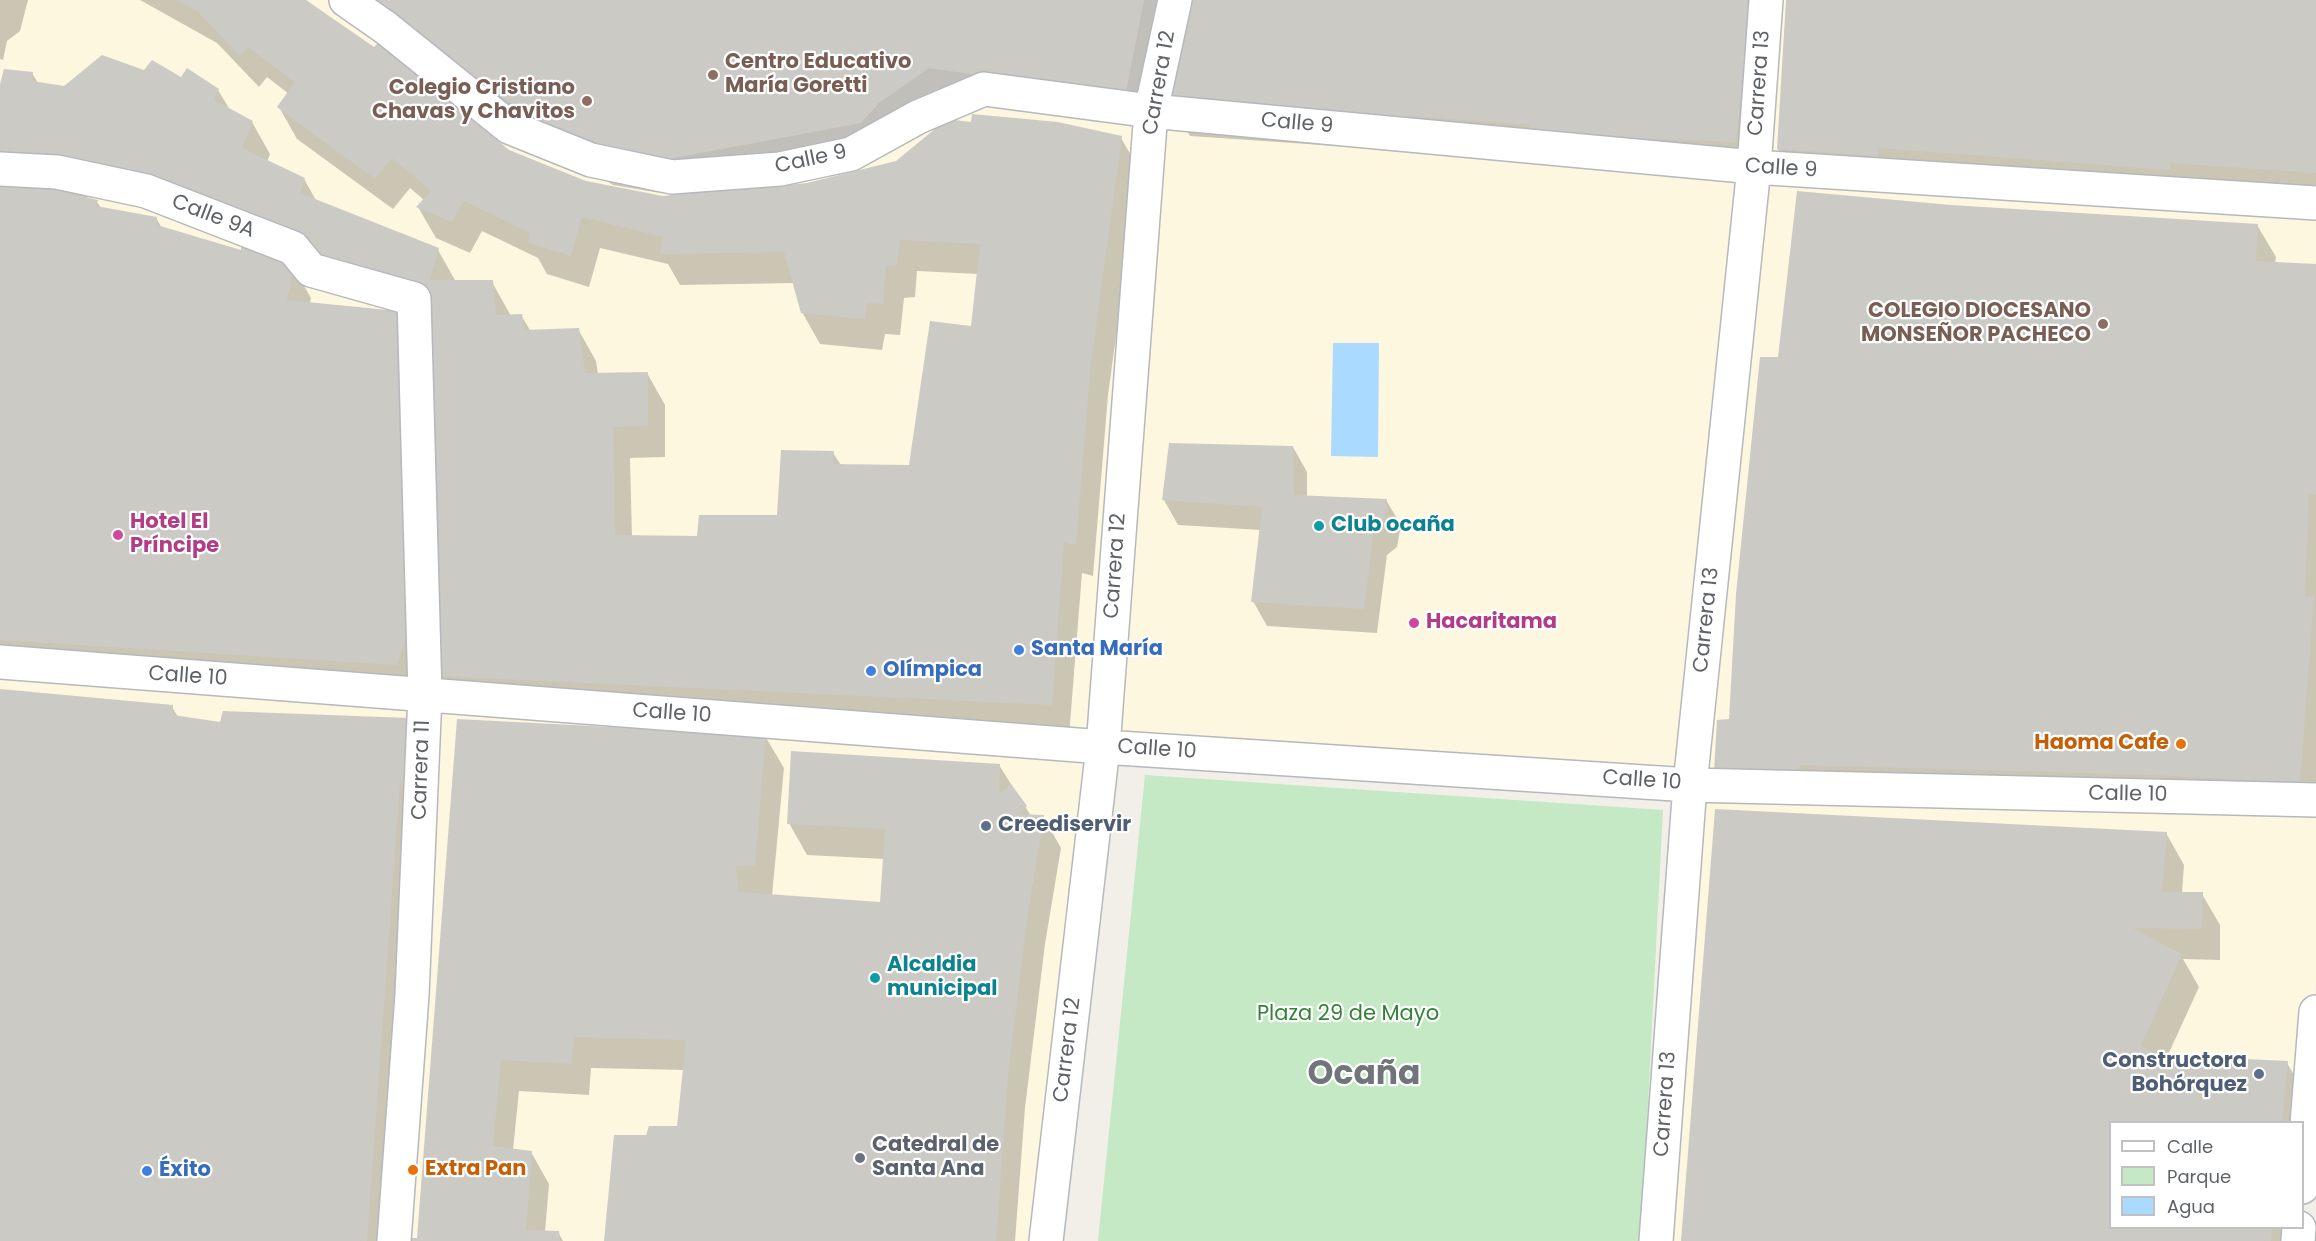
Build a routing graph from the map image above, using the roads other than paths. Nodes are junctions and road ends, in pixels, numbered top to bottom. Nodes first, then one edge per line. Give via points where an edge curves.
1 (346, 0) edge
2 (1175, 0) edge
3 (1766, 0) edge
4 (1151, 111) junction
5 (1754, 167) junction
6 (0, 169) edge
7 (2316, 203) edge
8 (414, 299) joint
9 (0, 662) edge
10 (425, 695) junction
11 (1103, 747) junction
12 (1690, 784) junction
13 (2316, 800) edge
14 (2316, 1012) edge
15 (2304, 1162) edge
16 (394, 1241) edge
17 (1046, 1241) edge
18 (1656, 1241) edge

1 - 4 street, Calle 9 via 509,127 591,160 672,177 780,169 851,154 918,117 984,89
2 - 4 street, Carrera 12
3 - 5 street, Carrera 13
4 - 5 street, Calle 9
4 - 11 street, Carrera 12
5 - 7 street, Calle 9
5 - 12 street, Carrera 13
6 - 8 street, Calle 9A via 57,172 146,192 293,248 311,270
8 - 10 street, Carrera 11
9 - 10 street, Calle 10
10 - 11 street, Calle 10
10 - 16 street, Carrera 11 via 412,995
11 - 12 street, Calle 10
11 - 17 street, Carrera 12
12 - 13 street, Calle 10
12 - 18 street, Carrera 13
14 - 15 street

